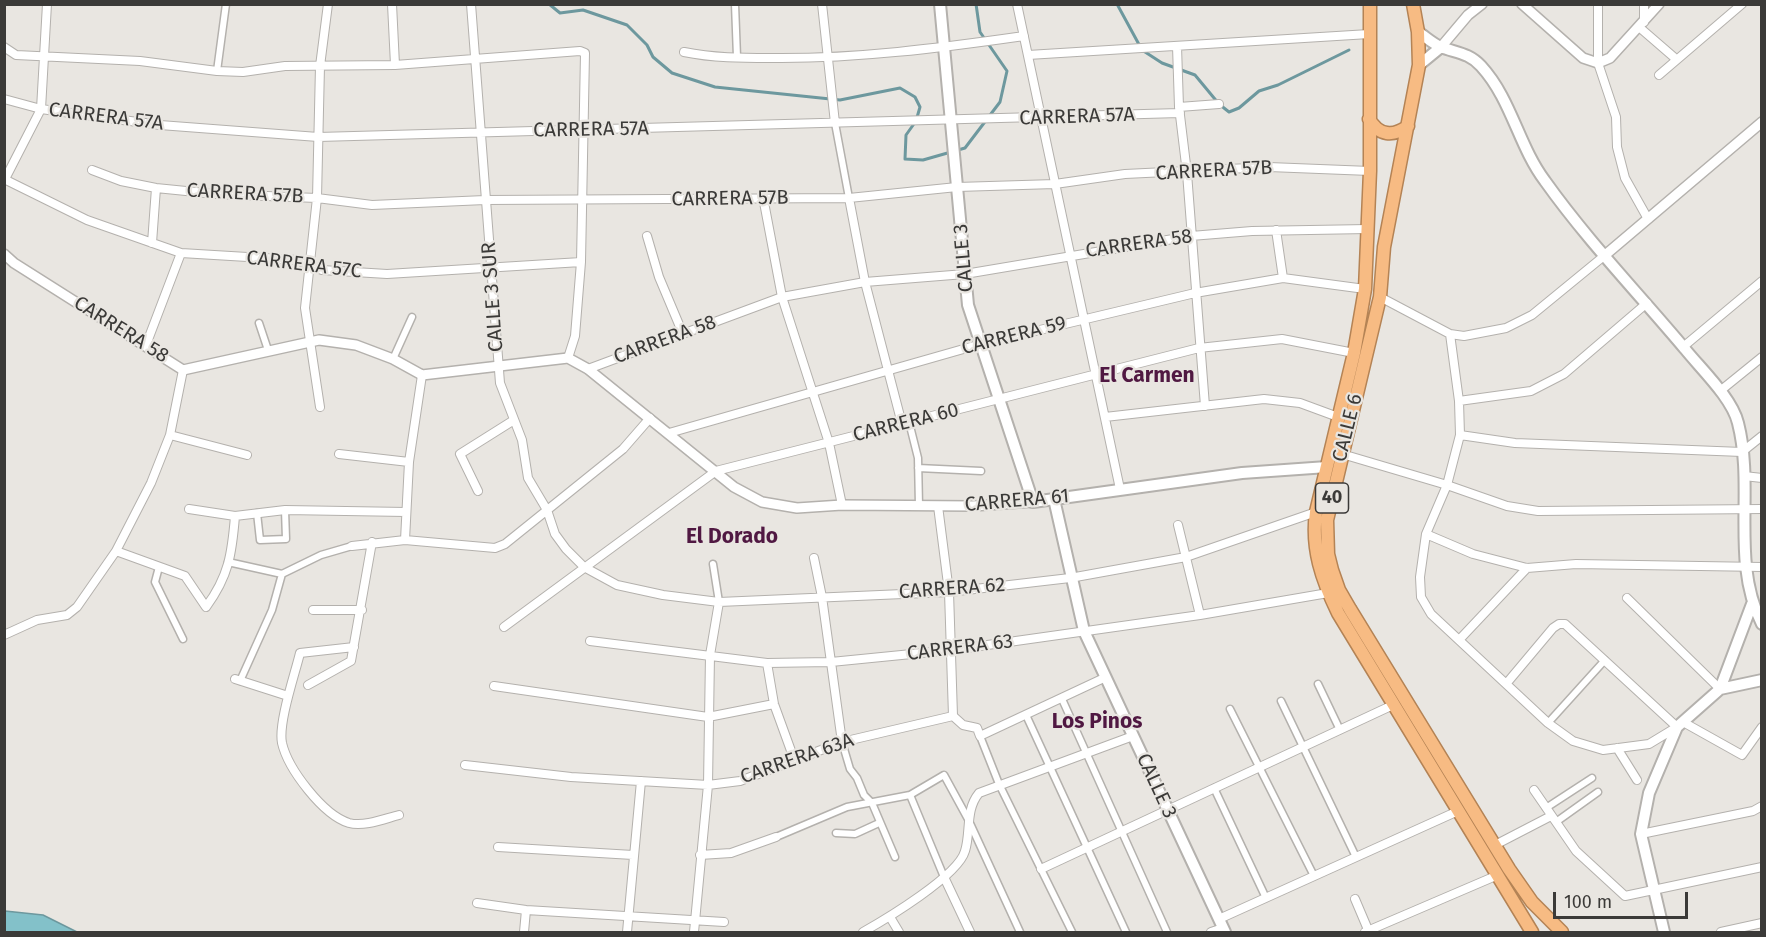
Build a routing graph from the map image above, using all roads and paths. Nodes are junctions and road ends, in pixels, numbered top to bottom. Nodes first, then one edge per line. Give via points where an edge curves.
1 (47, 4) edge
2 (226, 4) edge
3 (328, 4) edge
4 (392, 4) edge
5 (471, 4) edge
6 (735, 4) edge
7 (822, 4) edge
8 (940, 4) edge
9 (1017, 4) edge
10 (1370, 4) edge
11 (1413, 4) edge
12 (1482, 4) edge
13 (1522, 4) edge
14 (1598, 4) edge
15 (1644, 4) edge
16 (1659, 4) edge
17 (1742, 4) edge
18 (1641, 25) junction
19 (1418, 32) junction
20 (1369, 34) junction
21 (1024, 36) junction
22 (1177, 45) junction
23 (4, 47) edge
24 (1441, 47) junction
25 (944, 48) junction
26 (684, 52) dead end
27 (1028, 55) junction
28 (44, 56) junction
29 (475, 57) junction
30 (737, 57) junction
31 (828, 59) junction
32 (1676, 59) junction
33 (1598, 63) junction
34 (395, 65) junction
35 (1419, 65) junction
36 (320, 66) junction
37 (217, 71) junction
38 (1659, 75) dead end
39 (4, 99) edge
40 (1219, 104) dead end
41 (41, 109) junction
42 (1179, 110) junction
43 (1041, 118) junction
44 (1368, 118) junction
45 (951, 120) junction
46 (1761, 122) edge
47 (835, 123) junction
48 (1408, 126) junction
49 (480, 131) junction
50 (582, 132) junction
51 (318, 136) junction
52 (92, 170) dead end
53 (1370, 171) junction
54 (1187, 173) junction
55 (5, 180) edge
56 (1055, 184) junction
57 (957, 187) junction
58 (156, 188) junction
59 (763, 197) junction
60 (317, 198) junction
61 (849, 198) junction
62 (485, 200) junction
63 (581, 200) junction
64 (1647, 219) junction
65 (1368, 229) junction
66 (1276, 230) junction
67 (647, 236) dead end
68 (1191, 236) junction
69 (152, 243) junction
70 (181, 253) junction
71 (4, 254) edge
72 (1070, 254) junction
73 (1604, 255) junction
74 (581, 262) junction
75 (308, 264) junction
76 (490, 268) junction
77 (965, 273) junction
78 (1282, 278) junction
79 (1761, 281) edge
80 (865, 282) junction
81 (1365, 289) junction
82 (1195, 293) junction
83 (782, 297) junction
84 (1380, 297) junction
85 (1647, 303) junction
86 (412, 317) dead end
87 (1084, 319) junction
88 (259, 323) dead end
89 (682, 334) junction
90 (1450, 334) junction
91 (309, 342) junction
92 (981, 344) junction
93 (146, 345) junction
94 (1683, 347) junction
95 (1199, 348) junction
96 (268, 350) junction
97 (1354, 353) junction
98 (1761, 357) edge
99 (568, 358) junction
100 (393, 359) junction
101 (498, 365) junction
102 (588, 369) junction
103 (183, 370) junction
104 (886, 370) junction
105 (422, 375) junction
106 (1095, 375) junction
107 (812, 391) junction
108 (1720, 392) junction
109 (999, 399) junction
110 (1460, 401) junction
111 (1204, 406) junction
112 (320, 407) dead end
113 (1105, 417) junction
114 (1338, 417) junction
115 (650, 418) junction
116 (514, 420) junction
117 (906, 423) junction
118 (669, 433) junction
119 (170, 435) junction
120 (1460, 435) junction
121 (1761, 436) edge
122 (829, 442) junction
123 (1742, 452) junction
124 (339, 454) dead end
125 (1342, 454) junction
126 (247, 455) dead end
127 (409, 462) junction
128 (1327, 466) junction
129 (918, 468) junction
130 (716, 471) junction
131 (981, 471) dead end
132 (1744, 476) junction
133 (1761, 478) edge
134 (1447, 485) junction
135 (1120, 489) junction
136 (478, 491) dead end
137 (1054, 499) junction
138 (1033, 502) junction
139 (842, 505) junction
140 (919, 506) junction
141 (938, 506) junction
142 (1745, 508) junction
143 (189, 509) dead end
144 (1761, 509) edge
145 (285, 510) junction
146 (547, 510) junction
147 (406, 512) junction
148 (1317, 512) junction
149 (258, 513) junction
150 (235, 516) junction
151 (1178, 525) dead end
152 (1426, 534) junction
153 (405, 540) junction
154 (372, 542) junction
155 (352, 546) joint
156 (116, 551) junction
157 (1186, 557) junction
158 (814, 558) dead end
159 (228, 562) junction
160 (713, 564) dead end
161 (159, 567) junction
162 (584, 567) junction
163 (1744, 567) junction
164 (1761, 567) edge
165 (1527, 568) junction
166 (282, 574) junction
167 (1070, 578) junction
168 (949, 592) junction
169 (1328, 593) junction
170 (822, 597) junction
171 (1627, 598) dead end
172 (719, 602) junction
173 (1752, 604) junction
174 (313, 610) dead end
175 (362, 610) junction
176 (1200, 615) junction
177 (1761, 624) edge
178 (504, 627) dead end
179 (1083, 631) junction
180 (4, 635) edge
181 (183, 639) dead end
182 (1459, 640) junction
183 (590, 641) dead end
184 (354, 647) junction
185 (952, 650) junction
186 (710, 656) junction
187 (1605, 660) junction
188 (831, 662) junction
189 (767, 663) junction
190 (1104, 678) junction
191 (238, 680) joint
192 (1761, 680) edge
193 (1318, 684) dead end
194 (1506, 684) junction
195 (308, 685) dead end
196 (494, 686) dead end
197 (1720, 689) junction
198 (288, 696) junction
199 (1062, 699) junction
200 (1281, 701) dead end
201 (774, 704) junction
202 (1393, 705) junction
203 (1230, 709) dead end
204 (1026, 715) junction
205 (953, 716) junction
206 (708, 717) junction
207 (1548, 723) junction
208 (1680, 724) junction
209 (1761, 727) edge
210 (1340, 730) junction
211 (980, 736) junction
212 (1133, 736) junction
213 (842, 742) junction
214 (1304, 748) junction
215 (1617, 748) junction
216 (1088, 752) junction
217 (794, 759) junction
218 (465, 765) dead end
219 (1048, 766) junction
220 (1259, 767) junction
221 (1592, 778) dead end
222 (1637, 780) dead end
223 (641, 781) junction
224 (708, 784) junction
225 (999, 784) junction
226 (1214, 788) junction
227 (1534, 790) dead end
228 (1598, 792) dead end
229 (910, 795) junction
230 (872, 803) junction
231 (1761, 806) edge
232 (1167, 810) junction
233 (1458, 811) junction
234 (399, 815) dead end
235 (1551, 815) junction
236 (968, 819) junction
237 (879, 823) junction
238 (1122, 832) junction
239 (836, 833) dead end
240 (1641, 834) junction
241 (776, 837) joint
242 (1495, 845) junction
243 (498, 847) dead end
244 (1087, 848) junction
245 (633, 855) junction
246 (700, 855) junction
247 (895, 857) dead end
248 (1356, 857) junction
249 (1761, 867) edge
250 (1041, 868) junction
251 (1498, 874) junction
252 (1314, 876) junction
253 (944, 878) junction
254 (1655, 889) junction
255 (1266, 898) junction
256 (1355, 899) dead end
257 (477, 903) dead end
258 (526, 910) junction
259 (627, 915) junction
260 (890, 917) junction
261 (695, 919) junction
262 (724, 922) dead end
263 (1761, 923) edge
264 (1222, 927) edge
265 (1367, 932) edge
266 (1530, 932) edge
267 (524, 933) edge
268 (627, 933) edge
269 (694, 933) edge
270 (863, 933) edge
271 (898, 933) edge
272 (970, 933) edge
273 (1020, 933) edge
274 (1072, 933) edge
275 (1126, 933) edge
276 (1167, 933) edge
277 (1211, 933) edge
278 (1562, 933) edge
279 (1664, 933) edge
280 (1721, 933) edge

1 - 28 street
2 - 37 street
3 - 36 street
4 - 34 street
5 - 29 street, CALLE 3 SUR
6 - 30 street
7 - 31 street
8 - 25 main road, CALLE 3
9 - 21 street
10 - 20 highway, CALLE 6 / 40
11 - 19 highway, CALLE 6 / 40
12 - 24 street
13 - 33 street via 1583,58
14 - 33 street
15 - 18 street
16 - 18 street
17 - 32 street
18 - 32 street
18 - 33 street via 1610,58
19 - 24 main road
19 - 35 highway, CALLE 6 / 40
20 - 22 street
20 - 44 highway, CALLE 6 / 40
21 - 25 street
21 - 27 street
22 - 27 street
22 - 42 street
23 - 28 street via 16,55
24 - 35 main road
24 - 73 main road via 1460,51 1480,64 1500,89 1544,181
25 - 31 street
25 - 45 main road, CALLE 3
26 - 30 street
27 - 43 street
28 - 37 street
28 - 41 street
29 - 34 street
29 - 49 street, CALLE 3 SUR
29 - 50 street via 585,53
30 - 31 street
31 - 47 street
32 - 38 street
33 - 64 street via 1616,117 1617,147 1625,178
34 - 36 street
35 - 48 highway, CALLE 6 / 40
36 - 37 street
36 - 51 street
39 - 41 street, CARRERA 57A
40 - 42 street, CARRERA 57A
41 - 51 street, CARRERA 57A via 159,125
41 - 55 street
42 - 43 street, CARRERA 57A
42 - 54 street
43 - 45 street, CARRERA 57A
43 - 56 street
44 - 48 highway via 1374,128 1386,134 1398,133
44 - 53 highway, CALLE 6 / 40
45 - 47 street, CARRERA 57A
45 - 57 main road, CALLE 3
46 - 64 street
47 - 50 street, CARRERA 57A
47 - 61 street
48 - 84 highway, CALLE 6 / 40 via 1384,247
49 - 50 street, CARRERA 57A
49 - 51 street, CARRERA 57A
49 - 62 street, CALLE 3 SUR
50 - 63 street
51 - 60 street
52 - 58 street, CARRERA 57B
53 - 54 street, CARRERA 57B via 1269,167
53 - 65 highway, CALLE 6 / 40
54 - 56 street, CARRERA 57B via 1125,174
54 - 68 street
55 - 69 street, CARRERA 57C via 87,220
56 - 57 street, CARRERA 57B
56 - 72 street
57 - 61 street, CARRERA 57B
57 - 77 main road, CALLE 3
58 - 60 street, CARRERA 57B
58 - 69 street
59 - 61 street, CARRERA 57B
59 - 63 street, CARRERA 57B
59 - 83 street
60 - 62 street, CARRERA 57B via 372,205
60 - 75 street
61 - 80 street
62 - 63 street, CARRERA 57B
62 - 76 street, CALLE 3 SUR
63 - 74 street
64 - 73 street
65 - 66 street, CARRERA 58
65 - 81 highway, CALLE 6 / 40
66 - 68 street, CARRERA 58
66 - 78 street
67 - 89 street
68 - 72 street, CARRERA 58
68 - 82 street
69 - 70 street, CARRERA 57C
70 - 75 street, CARRERA 57C via 297,260
70 - 93 street
71 - 93 street, CARRERA 58
72 - 77 street, CARRERA 58
72 - 87 street
73 - 85 main road
73 - 90 street via 1532,315 1515,324 1464,336
74 - 76 street, CARRERA 57C
74 - 99 street via 575,336
75 - 76 street, CARRERA 57C via 322,270 387,274
75 - 91 street via 305,308
76 - 101 street, CALLE 3 SUR
77 - 80 street, CARRERA 58
77 - 92 main road, CALLE 3 via 968,305
78 - 81 street, CARRERA 59
78 - 82 street, CARRERA 59
79 - 94 street
80 - 83 street, CARRERA 58
80 - 104 street
81 - 97 highway, CALLE 6 / 40
82 - 87 street, CARRERA 59
82 - 95 street
83 - 89 street, CARRERA 58
83 - 107 street
84 - 90 street
84 - 125 highway, CALLE 6 / 40
85 - 94 main road
85 - 110 street via 1564,374 1531,392
86 - 100 street
87 - 92 street, CARRERA 59
87 - 106 street
88 - 96 street
89 - 102 street, CARRERA 58
90 - 110 street
91 - 96 street, CARRERA 58
91 - 100 street, CARRERA 58 via 356,345
91 - 112 street
92 - 104 street, CARRERA 59
92 - 109 main road, CALLE 3
93 - 103 street, CARRERA 58
94 - 108 main road
95 - 97 street, CARRERA 60 via 1282,339
95 - 106 street, CARRERA 60
95 - 111 street
96 - 103 street, CARRERA 58
97 - 114 highway, CALLE 6 / 40
98 - 108 street
99 - 101 street
99 - 102 street, CARRERA 58
100 - 105 street, CARRERA 58
101 - 105 street
101 - 116 street, CALLE 3 SUR via 503,393
102 - 115 street, CARRERA 61
103 - 119 street
104 - 107 street, CARRERA 59
104 - 117 street
105 - 127 street
106 - 109 street, CARRERA 60
106 - 113 street
107 - 118 street, CARRERA 59
107 - 122 street
108 - 123 main road via 1738,421
109 - 117 street, CARRERA 60
109 - 138 main road, CALLE 3
110 - 120 street
111 - 113 street
111 - 114 street via 1264,399 1300,403
113 - 135 street
114 - 128 highway, CALLE 6 / 40
115 - 118 street, CARRERA 61
115 - 146 street via 623,448
116 - 136 street via 460,454
116 - 146 street, CALLE 3 SUR via 522,440 528,478
117 - 122 street, CARRERA 60
117 - 129 street
118 - 130 street, CARRERA 61
119 - 126 street
119 - 156 street via 151,483
120 - 123 street via 1515,443
120 - 134 street
121 - 123 street
122 - 130 street, CARRERA 60
122 - 139 street
123 - 132 main road
124 - 127 street
125 - 134 street
125 - 242 highway, CALLE 6 / 40 via 1327,520 1328,554 1339,590
127 - 147 street
128 - 135 main road, CARRERA 61
128 - 148 highway, CALLE 6 / 40
129 - 131 street
129 - 140 street
130 - 139 street, CARRERA 61 via 734,487 762,502 797,508
130 - 162 street, CARRERA 60
132 - 133 street
132 - 142 main road
134 - 142 street via 1507,507 1538,511
134 - 152 street
135 - 137 main road, CARRERA 61
137 - 138 main road, CARRERA 61
137 - 167 main road, CALLE 3
138 - 141 street, CARRERA 61
139 - 140 street, CARRERA 61
140 - 141 street, CARRERA 61
141 - 168 street
142 - 144 street
142 - 163 main road
143 - 150 street
145 - 147 street
145 - 149 street
145 - 149 street via 286,538 260,540
146 - 153 street via 495,548
146 - 162 street, CALLE 3 SUR via 555,534
147 - 153 street
148 - 157 street, CARRERA 62
148 - 169 highway, CALLE 6 / 40 via 1315,544
149 - 150 street
150 - 159 street
151 - 157 street
152 - 165 street via 1473,554
152 - 182 street via 1421,597 1431,614
153 - 154 street
154 - 155 street
154 - 175 street
155 - 166 street via 321,555
156 - 161 street
156 - 180 street via 77,607 67,615 37,620
157 - 167 street, CARRERA 62
157 - 176 street
158 - 170 street
159 - 161 street via 222,586 206,607 185,576
159 - 166 street
160 - 172 street
161 - 181 street via 155,582
162 - 172 street, CARRERA 62 via 617,585 663,596
162 - 178 street, CARRERA 60
163 - 164 street
163 - 165 street via 1576,564
163 - 173 main road
165 - 182 street
166 - 191 street via 272,610
167 - 168 street, CARRERA 62
167 - 179 main road, CALLE 3
168 - 170 street, CARRERA 62
168 - 185 street
169 - 176 street, CARRERA 63
169 - 202 highway, CALLE 6 / 40
170 - 172 street, CARRERA 62
170 - 188 street
171 - 197 street
172 - 186 street
173 - 177 main road
173 - 197 main road
174 - 175 street
175 - 184 street
176 - 179 street, CARRERA 63
179 - 185 street, CARRERA 63
179 - 190 main road, CALLE 3
182 - 194 street
183 - 186 street, CARRERA 63
184 - 195 street via 351,661
184 - 198 street via 300,653
185 - 188 street, CARRERA 63
185 - 205 street
186 - 189 street, CARRERA 63
186 - 206 street
187 - 194 street via 1565,624 1559,624
187 - 207 street
187 - 208 street
188 - 189 street, CARRERA 63
188 - 213 street
189 - 201 street
190 - 199 street
190 - 212 main road, CALLE 3
191 - 198 street
192 - 197 main road
193 - 210 street
194 - 207 street
196 - 206 street
197 - 208 main road
198 - 234 street via 282,742 302,786 348,823 370,823
199 - 204 street
199 - 216 street
200 - 214 street
201 - 206 street
201 - 217 street
202 - 210 street
202 - 233 highway, CALLE 6 / 40
203 - 220 street
204 - 211 street
204 - 219 street
205 - 211 street via 963,725 977,728
205 - 213 street, CARRERA 63A
206 - 224 street
207 - 215 street via 1573,741 1603,750
208 - 209 street via 1742,755
208 - 215 street via 1649,744
208 - 240 main road via 1649,793
210 - 214 street
211 - 225 street
212 - 216 street
212 - 232 main road, CALLE 3
213 - 217 street, CARRERA 63A
213 - 230 street via 850,769
214 - 220 street
214 - 248 street
215 - 222 street
216 - 219 street
216 - 238 street
217 - 224 street, CARRERA 63A via 740,781
218 - 223 street, CARRERA 63A
219 - 225 street
219 - 244 street
220 - 226 street
220 - 252 street
221 - 235 street
223 - 224 street, CARRERA 63A
223 - 245 street
224 - 246 street
225 - 236 street via 979,793
225 - 250 street
226 - 232 street
226 - 255 street
227 - 235 street
228 - 235 street
229 - 230 street
229 - 236 street via 944,775
229 - 253 street
230 - 237 street
230 - 241 street via 847,807
231 - 240 street via 1753,811
232 - 238 street
232 - 264 main road, CALLE 3
233 - 248 street
233 - 251 highway, CALLE 6 / 40
235 - 242 street
235 - 254 street via 1576,851 1626,896
236 - 253 street via 961,861
236 - 273 street
237 - 239 street via 855,834
237 - 247 street
238 - 244 street
238 - 276 street
240 - 254 main road
241 - 246 street via 731,853
242 - 278 highway, CALLE 6 / 40 via 1533,902
243 - 245 street
244 - 250 street
244 - 275 street
245 - 259 street
246 - 261 street
248 - 252 street
249 - 254 street
250 - 274 street
251 - 265 street
251 - 266 highway, CALLE 6 / 40
252 - 255 street
253 - 260 street
253 - 272 street
254 - 279 main road
255 - 264 street
256 - 265 street
257 - 258 street
258 - 259 street
258 - 267 street
259 - 261 street
259 - 268 street
260 - 270 street
260 - 271 street
261 - 262 street
261 - 269 street
263 - 280 street
264 - 277 street

